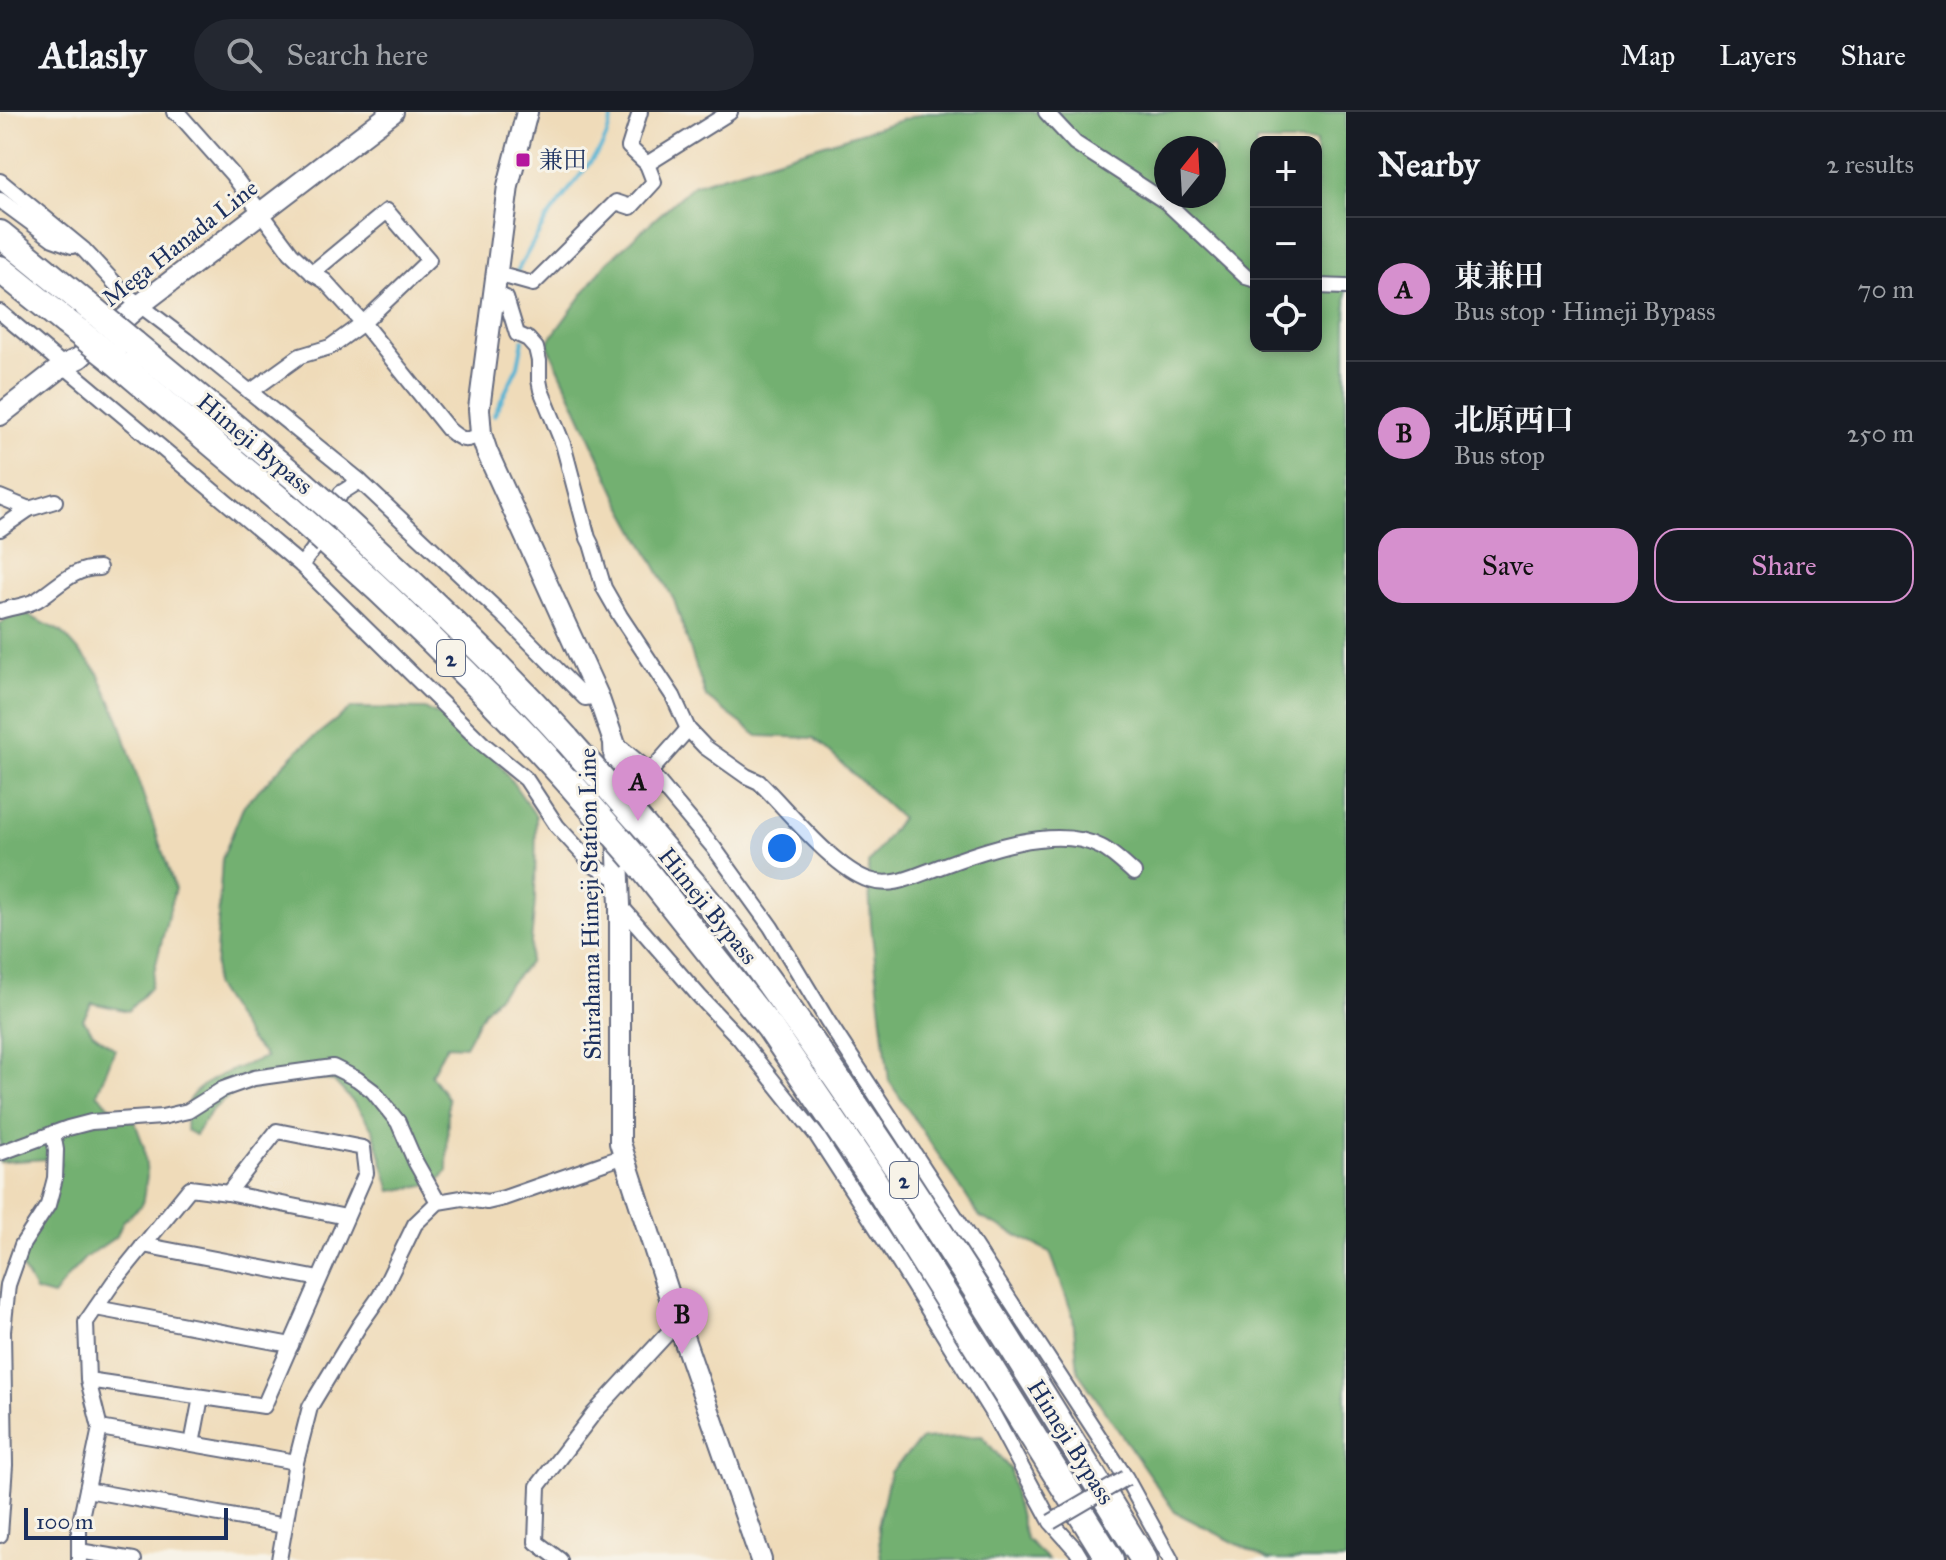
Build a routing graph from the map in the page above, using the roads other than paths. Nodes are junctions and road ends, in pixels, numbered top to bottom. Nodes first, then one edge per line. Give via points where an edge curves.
1 (174, 112) edge
2 (393, 112) edge
3 (640, 112) edge
4 (730, 112) edge
5 (1046, 112) edge
6 (520, 114) edge
7 (647, 164) junction
8 (0, 181) edge
9 (0, 200) edge
10 (261, 212) junction
11 (0, 234) edge
12 (84, 250) junction
13 (0, 269) edge
14 (312, 273) junction
15 (1250, 278) edge
16 (505, 281) junction
17 (1322, 286) edge
18 (1346, 287) edge
19 (140, 305) junction
20 (2, 315) edge
21 (363, 323) junction
22 (124, 352) junction
23 (64, 365) junction
24 (250, 392) junction
25 (0, 415) edge
26 (481, 434) junction
27 (360, 481) junction
28 (0, 497) edge
29 (55, 501) dead end
30 (29, 509) junction
31 (0, 529) edge
32 (301, 565) junction
33 (99, 568) dead end
34 (0, 611) edge
35 (598, 696) junction
36 (688, 729) junction
37 (614, 742) junction
38 (650, 772) junction
39 (1134, 873) dead end
40 (619, 880) junction
41 (620, 905) junction
42 (53, 1133) junction
43 (0, 1153) edge
44 (624, 1156) junction
45 (228, 1193) junction
46 (438, 1202) junction
47 (346, 1217) junction
48 (143, 1245) junction
49 (319, 1279) junction
50 (96, 1308) junction
51 (678, 1322) junction
52 (291, 1345) junction
53 (88, 1380) junction
54 (201, 1397) junction
55 (100, 1428) junction
56 (192, 1444) junction
57 (296, 1462) junction
58 (1126, 1478) junction
59 (87, 1490) junction
60 (1051, 1522) junction
61 (285, 1526) junction
62 (1, 1528) edge
63 (79, 1556) edge
64 (134, 1560) edge
65 (279, 1560) edge
66 (560, 1560) edge
67 (761, 1560) edge
68 (770, 1560) edge
69 (1082, 1560) edge
70 (1110, 1560) edge
71 (1144, 1560) edge
72 (1171, 1560) edge

1 - 10 street
2 - 10 main road, Mega Hanada Line
3 - 7 street via 629,147
4 - 7 street
5 - 15 street via 1075,143 1166,202
6 - 16 main road, Shirahama Himeji Station Line via 508,186
7 - 16 street via 654,182 631,207 616,202 533,284
8 - 12 street
9 - 12 street via 53,239
10 - 14 street
10 - 19 main road, Mega Hanada Line
11 - 22 highway, Himeji Bypass / 2, bridge via 87,305
12 - 19 street
13 - 22 highway, Himeji Bypass / 2, bridge via 66,322
14 - 21 street
14 - 21 street via 387,211 429,260
16 - 26 main road, Shirahama Himeji Station Line via 479,409
16 - 36 street via 503,295 522,337 536,348 541,390 563,444 604,588 673,696
17 - 18 street
19 - 23 main road, Mega Hanada Line
19 - 24 street
20 - 23 street
21 - 24 street via 330,347 300,356
21 - 26 street via 448,429 470,440
22 - 70 highway, Himeji Bypass / 2, bridge via 388,596 492,699 635,858 770,1028 868,1172
22 - 71 highway, Himeji Bypass / 2, bridge via 337,514 522,690 637,819 736,937 819,1052 944,1239
23 - 25 main road, Mega Hanada Line
23 - 32 street
24 - 27 street
26 - 35 main road, Shirahama Himeji Station Line
27 - 32 street via 341,493
27 - 35 street via 585,698
28 - 30 street
29 - 30 street
30 - 31 street
32 - 40 street via 483,744 526,779 557,826 594,866
33 - 34 street via 60,581 35,602
35 - 37 main road, Shirahama Himeji Station Line
36 - 38 street
36 - 39 street via 705,747 759,782 830,855 869,880 893,884 981,852 1059,838 1099,846
37 - 38 street
37 - 40 main road, Shirahama Himeji Station Line
38 - 58 street via 771,927
40 - 41 main road, Shirahama Himeji Station Line
41 - 44 main road, Shirahama Himeji Station Line
41 - 60 street via 739,1038 817,1136 967,1371
42 - 43 street
42 - 46 street via 91,1122 188,1111 223,1089 254,1078 333,1067 373,1091 398,1122
42 - 62 street via 55,1178 48,1205 22,1245 8,1285
44 - 46 street via 504,1198
44 - 51 main road, Shirahama Himeji Station Line
45 - 47 street
45 - 47 street via 277,1131 363,1148 366,1173
45 - 48 street via 190,1188
46 - 57 street via 415,1224 380,1296 310,1407
47 - 49 street
48 - 49 street
48 - 50 street
49 - 52 street
50 - 52 street
50 - 53 street via 86,1322
51 - 66 street via 594,1413 538,1486 536,1542
51 - 67 main road, Shirahama Himeji Station Line
52 - 54 street via 264,1406
53 - 54 street
53 - 55 street
54 - 56 street
55 - 56 street
55 - 59 street
56 - 57 street
57 - 61 street
58 - 60 street, bridge
58 - 72 street
59 - 61 street
59 - 63 street
60 - 69 street
61 - 65 street
63 - 64 street
67 - 68 street

